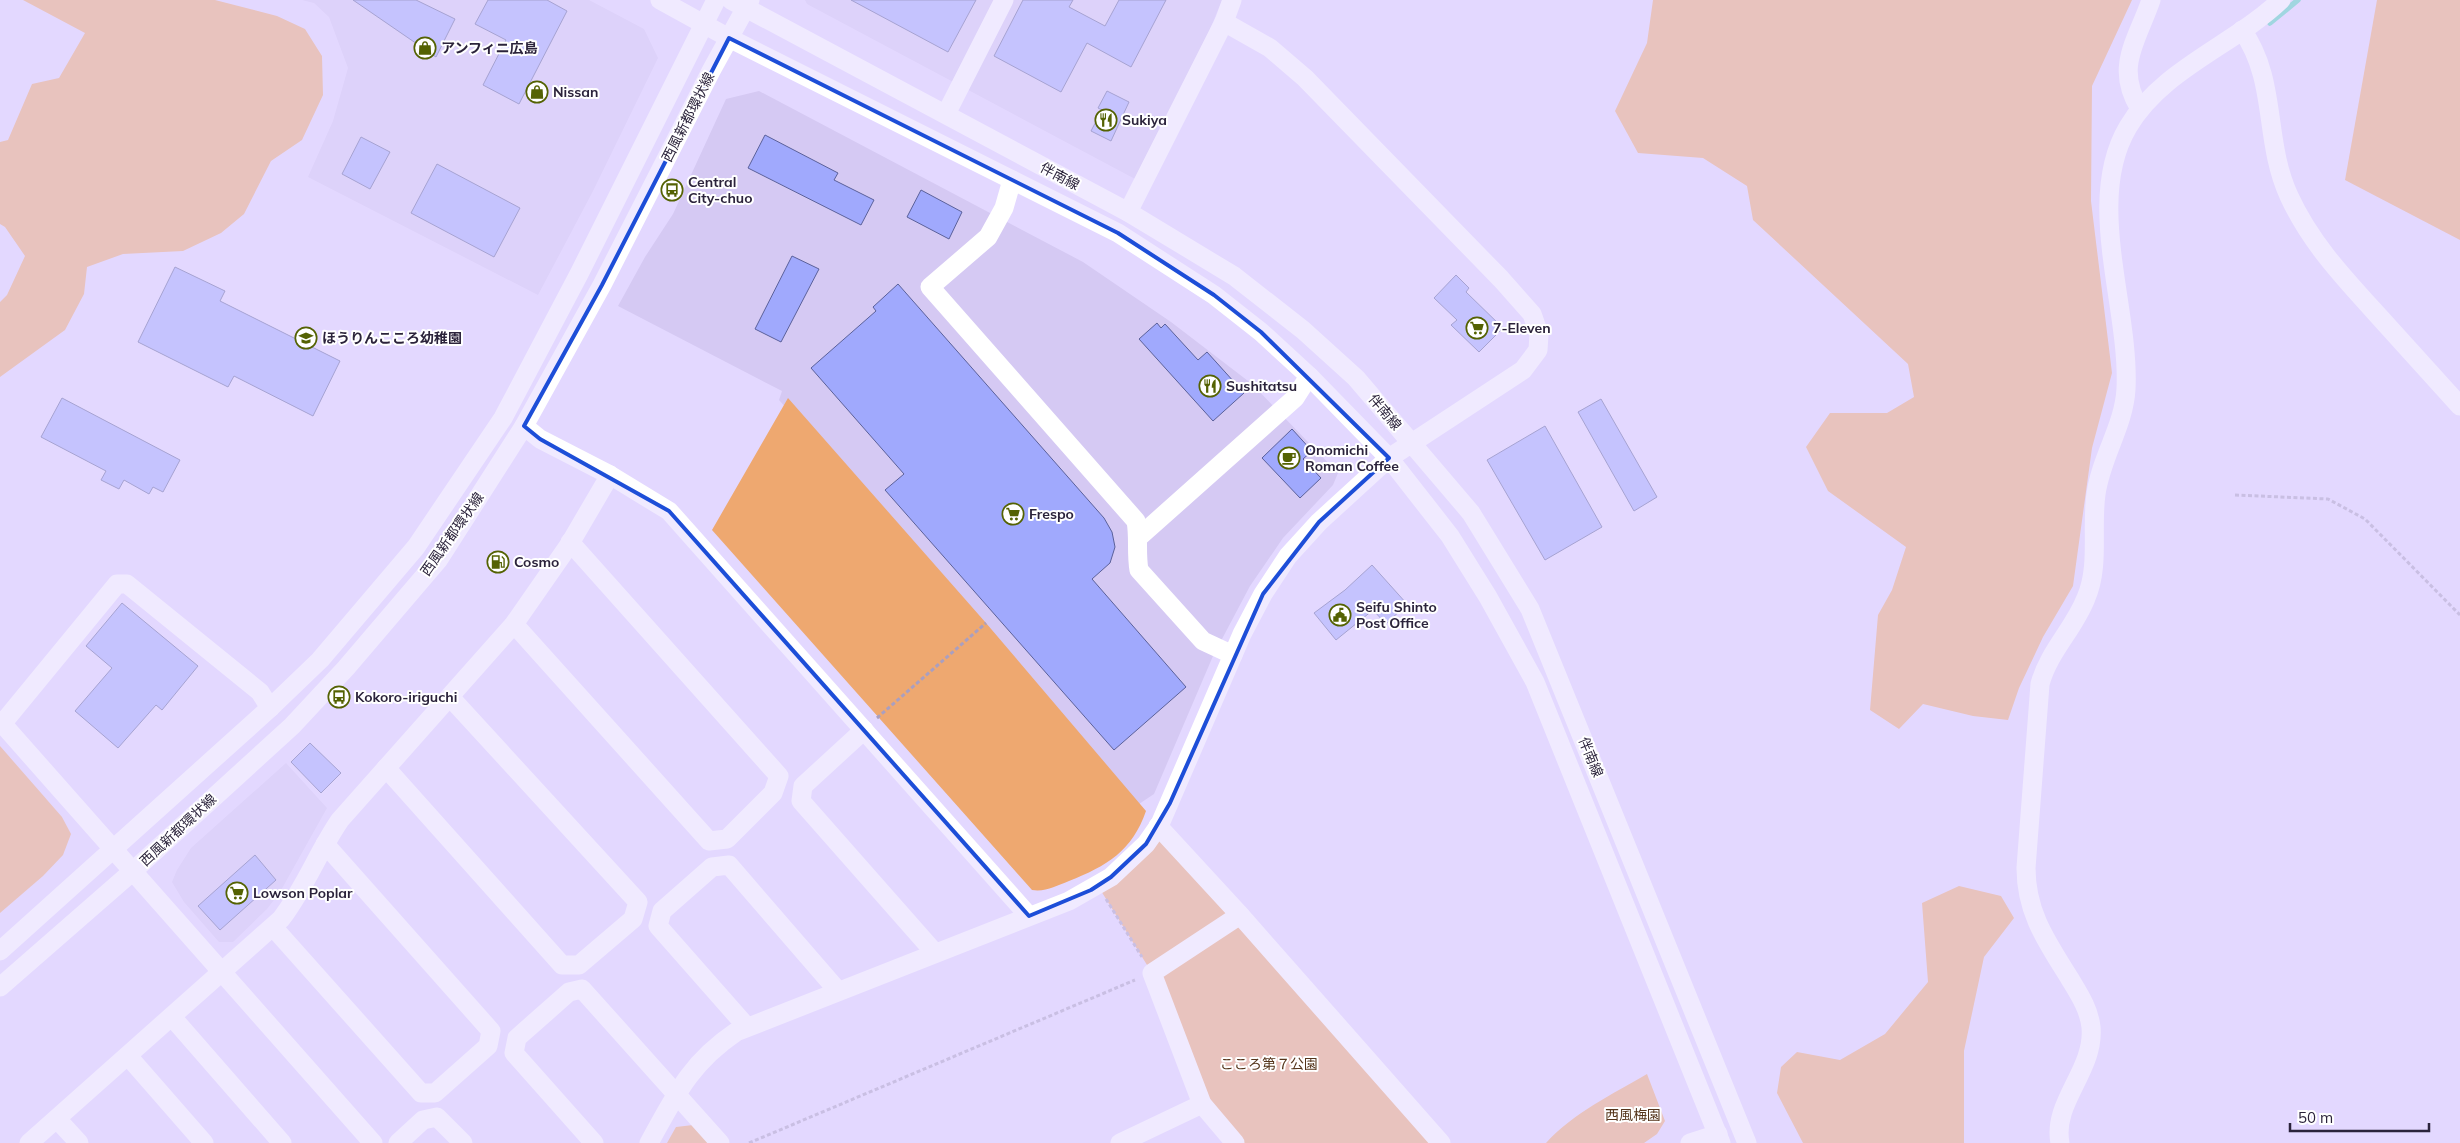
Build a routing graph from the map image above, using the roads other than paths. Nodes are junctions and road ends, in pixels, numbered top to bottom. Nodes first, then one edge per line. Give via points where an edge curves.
1 (660, 0) edge
2 (716, 0) edge
3 (1004, 0) edge
4 (1232, 0) edge
5 (2151, 0) edge
6 (2281, 0) edge
7 (742, 3) edge
8 (1224, 22) junction
9 (703, 23) junction
10 (2242, 30) junction
11 (729, 38) junction
12 (2144, 105) junction
13 (946, 114) junction
14 (1012, 180) junction
15 (1128, 212) junction
16 (1309, 376) junction
17 (2460, 406) edge
18 (524, 426) junction
19 (1411, 443) junction
20 (1389, 458) junction
21 (610, 475) junction
22 (1139, 537) junction
23 (570, 542) junction
24 (514, 624) junction
25 (1233, 655) junction
26 (450, 697) junction
27 (270, 708) junction
28 (1, 722) edge
29 (864, 730) junction
30 (386, 768) junction
31 (1158, 826) junction
32 (325, 844) junction
33 (113, 849) junction
34 (133, 871) junction
35 (1240, 915) junction
36 (1029, 916) junction
37 (273, 927) junction
38 (0, 951) edge
39 (935, 953) junction
40 (222, 972) junction
41 (0, 987) edge
42 (838, 991) junction
43 (172, 1017) junction
44 (747, 1027) junction
45 (128, 1056) junction
46 (677, 1093) junction
47 (1202, 1104) junction
48 (57, 1119) junction
49 (1719, 1138) edge
50 (29, 1143) edge
51 (78, 1143) edge
52 (204, 1143) edge
53 (282, 1143) edge
54 (373, 1143) edge
55 (398, 1143) edge
56 (463, 1143) edge
57 (594, 1143) edge
58 (649, 1143) edge
59 (720, 1143) edge
60 (1120, 1143) edge
61 (1235, 1143) edge
62 (1441, 1143) edge
63 (1690, 1143) edge
64 (1747, 1143) edge
65 (2060, 1143) edge

1 - 9 street, 伴南線
2 - 9 street, 西風新都環状線
3 - 13 street
4 - 8 street
5 - 12 street via 2127,66 2129,83
6 - 10 street
7 - 11 street, 西風新都環状線
7 - 13 street, 伴南線
8 - 15 street
8 - 19 street via 1270,48 1305,78 1532,314 1539,334 1538,350 1523,370
9 - 11 street, 伴南線
9 - 27 street, 西風新都環状線 via 584,265 503,418 416,547 320,660
10 - 12 street
10 - 17 street via 2265,78 2272,141 2279,168 2301,220 2334,266
11 - 14 street, 伴南線
11 - 18 street, 西風新都環状線 via 602,286
12 - 65 street via 2121,141 2109,183 2109,213 2126,371 2125,402 2096,493 2090,590 2048,660 2040,684 2038,706 2026,868 2028,895 2036,922 2085,1005 2091,1026 2088,1058 2061,1118
13 - 15 street, 伴南線
14 - 16 street, 伴南線 via 1118,233 1214,295
14 - 22 street via 1004,208 988,237 930,287 1136,520
15 - 19 street, 伴南線 via 1234,276 1303,330 1356,378
16 - 20 street, 伴南線
16 - 22 street via 1295,398
18 - 21 street via 540,439
18 - 34 street, 西風新都環状線 via 439,558 346,668 292,726
19 - 20 street
19 - 64 street, 伴南線 via 1471,513 1530,609
20 - 25 street via 1319,522 1288,556 1263,594
20 - 49 street, 伴南線 via 1450,536 1535,682
21 - 23 street
21 - 29 street via 669,511
22 - 25 street via 1139,570 1203,641
23 - 24 street
23 - 24 street via 779,776 774,793 727,838 708,841
24 - 26 street
25 - 31 street
26 - 30 street
26 - 30 street via 638,902 633,919 579,965 562,965
27 - 28 street via 260,692 127,584 117,584
27 - 33 street, 西風新都環状線
28 - 33 street
29 - 36 street
29 - 39 street via 803,786 801,802
30 - 32 street via 346,813
31 - 35 street
31 - 36 street via 1130,862 1098,886 1070,901
32 - 37 street via 294,902
32 - 37 street via 491,1031 488,1046 435,1092 421,1093
33 - 34 street
33 - 38 street, 西風新都環状線
34 - 40 street
34 - 41 street, 西風新都環状線
35 - 47 street via 1152,973
35 - 62 street
36 - 39 street
37 - 40 street
39 - 42 street
40 - 43 street
40 - 54 street
42 - 44 street
42 - 44 street via 729,865 712,867 662,911 658,926
43 - 45 street
43 - 53 street
44 - 46 street via 703,1057
45 - 48 street
45 - 52 street
46 - 57 street via 582,990 569,992 517,1038 514,1053
46 - 58 street
46 - 59 street
47 - 60 street
47 - 61 street
48 - 50 street
48 - 51 street
49 - 63 street
55 - 56 street via 423,1121 437,1117

